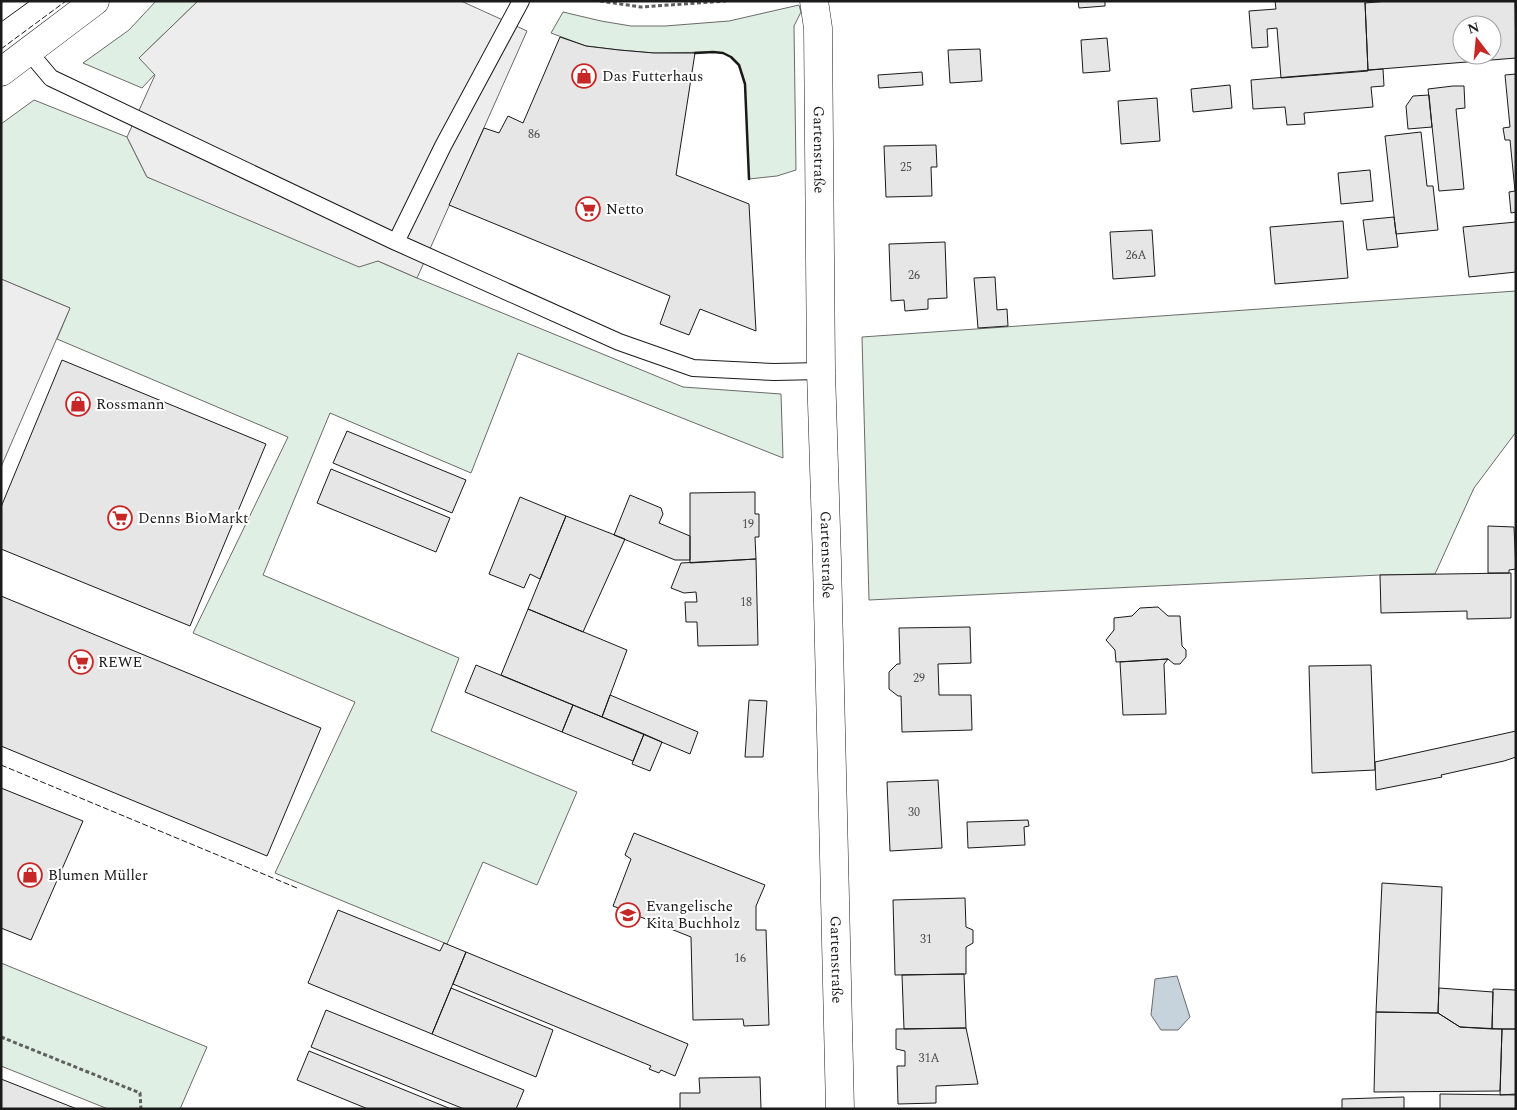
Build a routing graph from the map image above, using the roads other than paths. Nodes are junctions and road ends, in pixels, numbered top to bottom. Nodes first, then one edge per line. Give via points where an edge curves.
1 (95, 1) edge
2 (521, 1) edge
3 (814, 1) edge
4 (29, 52) junction
5 (1, 72) edge
6 (396, 242) junction
7 (821, 371) junction
8 (840, 1109) edge

1 - 4 street
2 - 6 lane
3 - 7 street, Gartenstraße via 818,28
4 - 5 street
4 - 6 lane via 51,78
6 - 7 lane via 619,342 693,368
7 - 8 street, Gartenstraße

